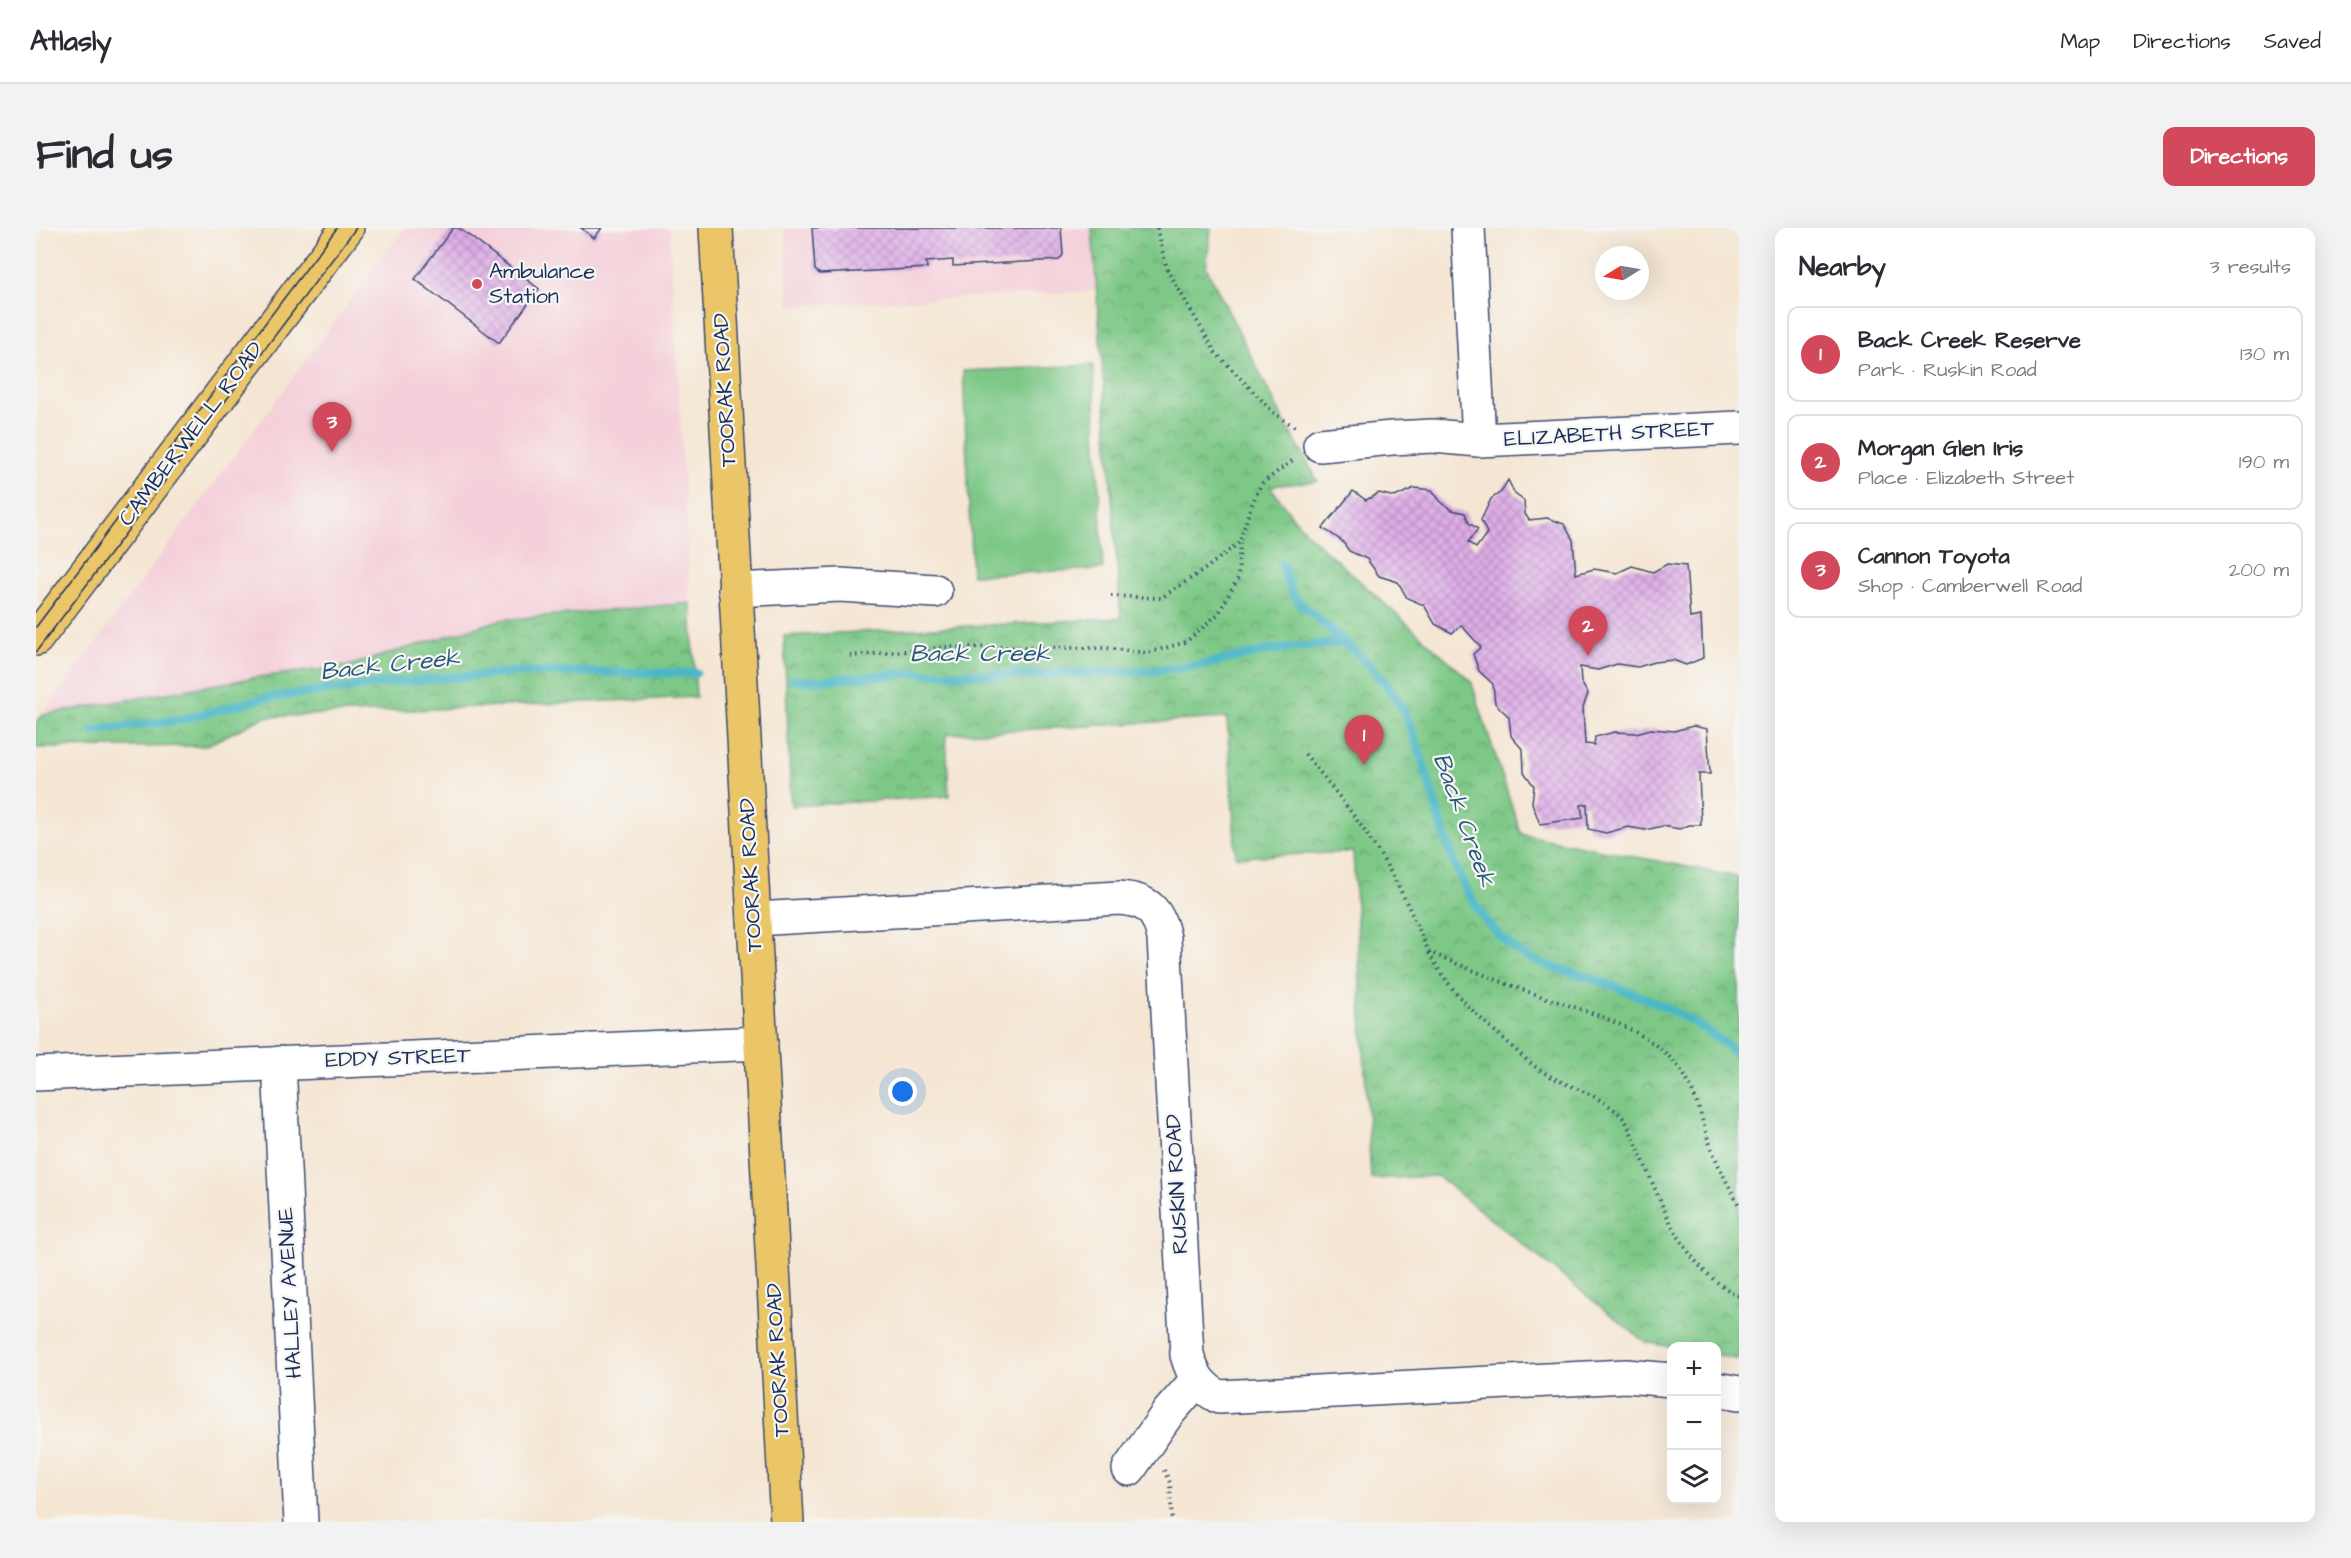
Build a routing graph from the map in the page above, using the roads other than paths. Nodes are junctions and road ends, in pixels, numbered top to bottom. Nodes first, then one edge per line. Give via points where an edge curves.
1 (716, 228) edge
2 (1468, 228) edge
3 (340, 230) edge
4 (1739, 428) edge
5 (1479, 440) junction
6 (1320, 445) road end
7 (735, 590) junction
8 (935, 591) dead end
9 (36, 639) edge
10 (754, 920) junction
11 (760, 1043) junction
12 (279, 1063) junction
13 (36, 1074) edge
14 (1197, 1380) junction
15 (1667, 1380) edge
16 (1721, 1390) edge
17 (1739, 1393) edge
18 (1137, 1456) road end
19 (301, 1522) edge
20 (787, 1522) edge

1 - 7 main road, TOORAK ROAD
2 - 5 street
3 - 9 main road, CAMBERWELL ROAD
4 - 5 street, ELIZABETH STREET
5 - 6 street, ELIZABETH STREET via 1433,436
7 - 8 street via 840,585
7 - 10 main road, TOORAK ROAD
10 - 11 main road, TOORAK ROAD
10 - 14 street, RUSKIN ROAD via 1119,898 1148,905 1159,920 1164,938 1187,1355
11 - 12 street, EDDY STREET
11 - 20 main road, TOORAK ROAD
12 - 13 street, EDDY STREET
12 - 19 street, HALLEY AVENUE
14 - 15 street via 1219,1397 1233,1398 1626,1376
14 - 18 street
16 - 17 street

